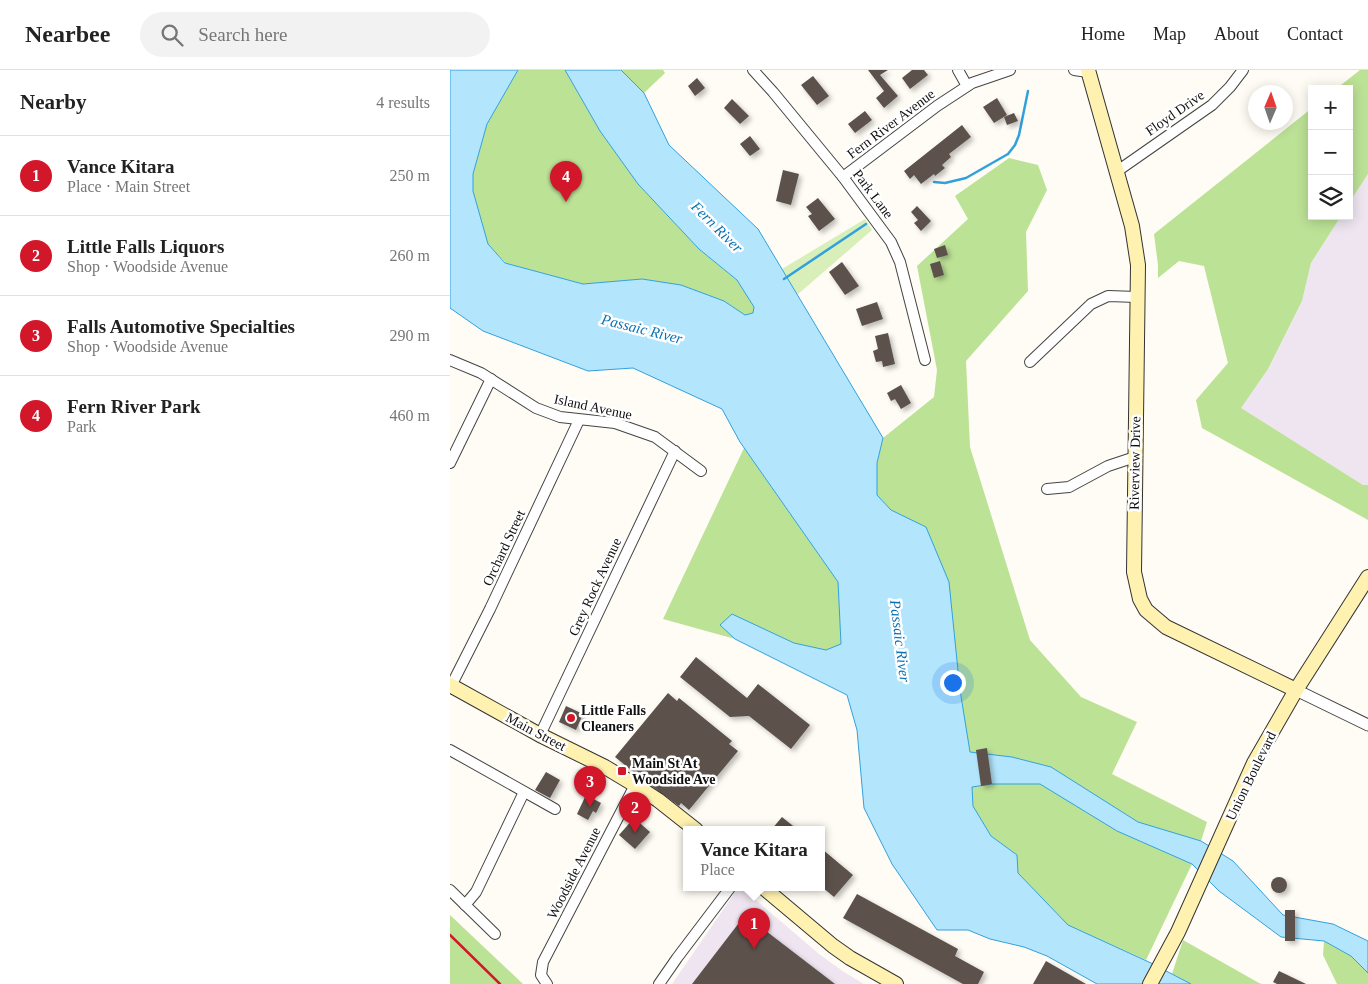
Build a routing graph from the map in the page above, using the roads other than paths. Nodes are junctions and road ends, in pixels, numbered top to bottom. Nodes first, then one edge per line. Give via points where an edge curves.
1 (752, 70) edge
2 (958, 70) edge
3 (1010, 70) edge
4 (1074, 70) edge
5 (1244, 70) edge
6 (1088, 71) edge
7 (967, 86) junction
8 (1116, 172) junction
9 (843, 177) junction
10 (1137, 297) junction
11 (450, 360) edge
12 (925, 360) dead end
13 (1030, 362) dead end
14 (490, 379) junction
15 (579, 420) junction
16 (675, 451) junction
17 (1136, 456) junction
18 (450, 463) edge
19 (701, 471) dead end
20 (1047, 489) dead end
21 (1368, 577) edge
22 (451, 685) edge
23 (1296, 690) junction
24 (1368, 725) edge
25 (540, 735) junction
26 (450, 750) edge
27 (635, 784) junction
28 (524, 792) junction
29 (555, 809) dead end
30 (691, 826) edge
31 (450, 890) edge
32 (728, 891) edge
33 (768, 891) edge
34 (465, 904) junction
35 (495, 934) dead end
36 (547, 984) edge
37 (659, 984) edge
38 (896, 984) edge
39 (1150, 984) edge

1 - 9 street, Park Lane
2 - 7 street
3 - 7 street, Fern River Avenue
4 - 6 street
5 - 8 street, Floyd Drive via 1212,105
6 - 8 main road, Riverview Drive
7 - 9 street, Fern River Avenue
8 - 10 main road, Riverview Drive via 1132,226 1138,265
9 - 12 street, Park Lane via 897,253
10 - 13 street via 1108,296 1091,304
10 - 17 main road, Riverview Drive
11 - 14 street, Island Avenue
14 - 15 street, Island Avenue via 536,408
14 - 18 street
15 - 16 street, Island Avenue via 628,427 655,437
15 - 22 street, Orchard Street
16 - 19 street, Island Avenue
16 - 25 street, Grey Rock Avenue
17 - 20 street via 1108,466 1069,488
17 - 23 main road, Riverview Drive via 1134,572 1146,610 1166,627
21 - 23 main road, Union Boulevard
22 - 25 main road, Main Street
23 - 24 street, Riverview Drive
23 - 39 main road, Union Boulevard via 1254,763 1178,932
25 - 27 main road, Main Street
26 - 28 street
27 - 30 main road, Main Street
27 - 36 street, Woodside Avenue via 543,962 541,975
28 - 29 street
28 - 34 street via 476,892
31 - 34 street
32 - 37 street
33 - 38 main road via 833,946
34 - 35 street

